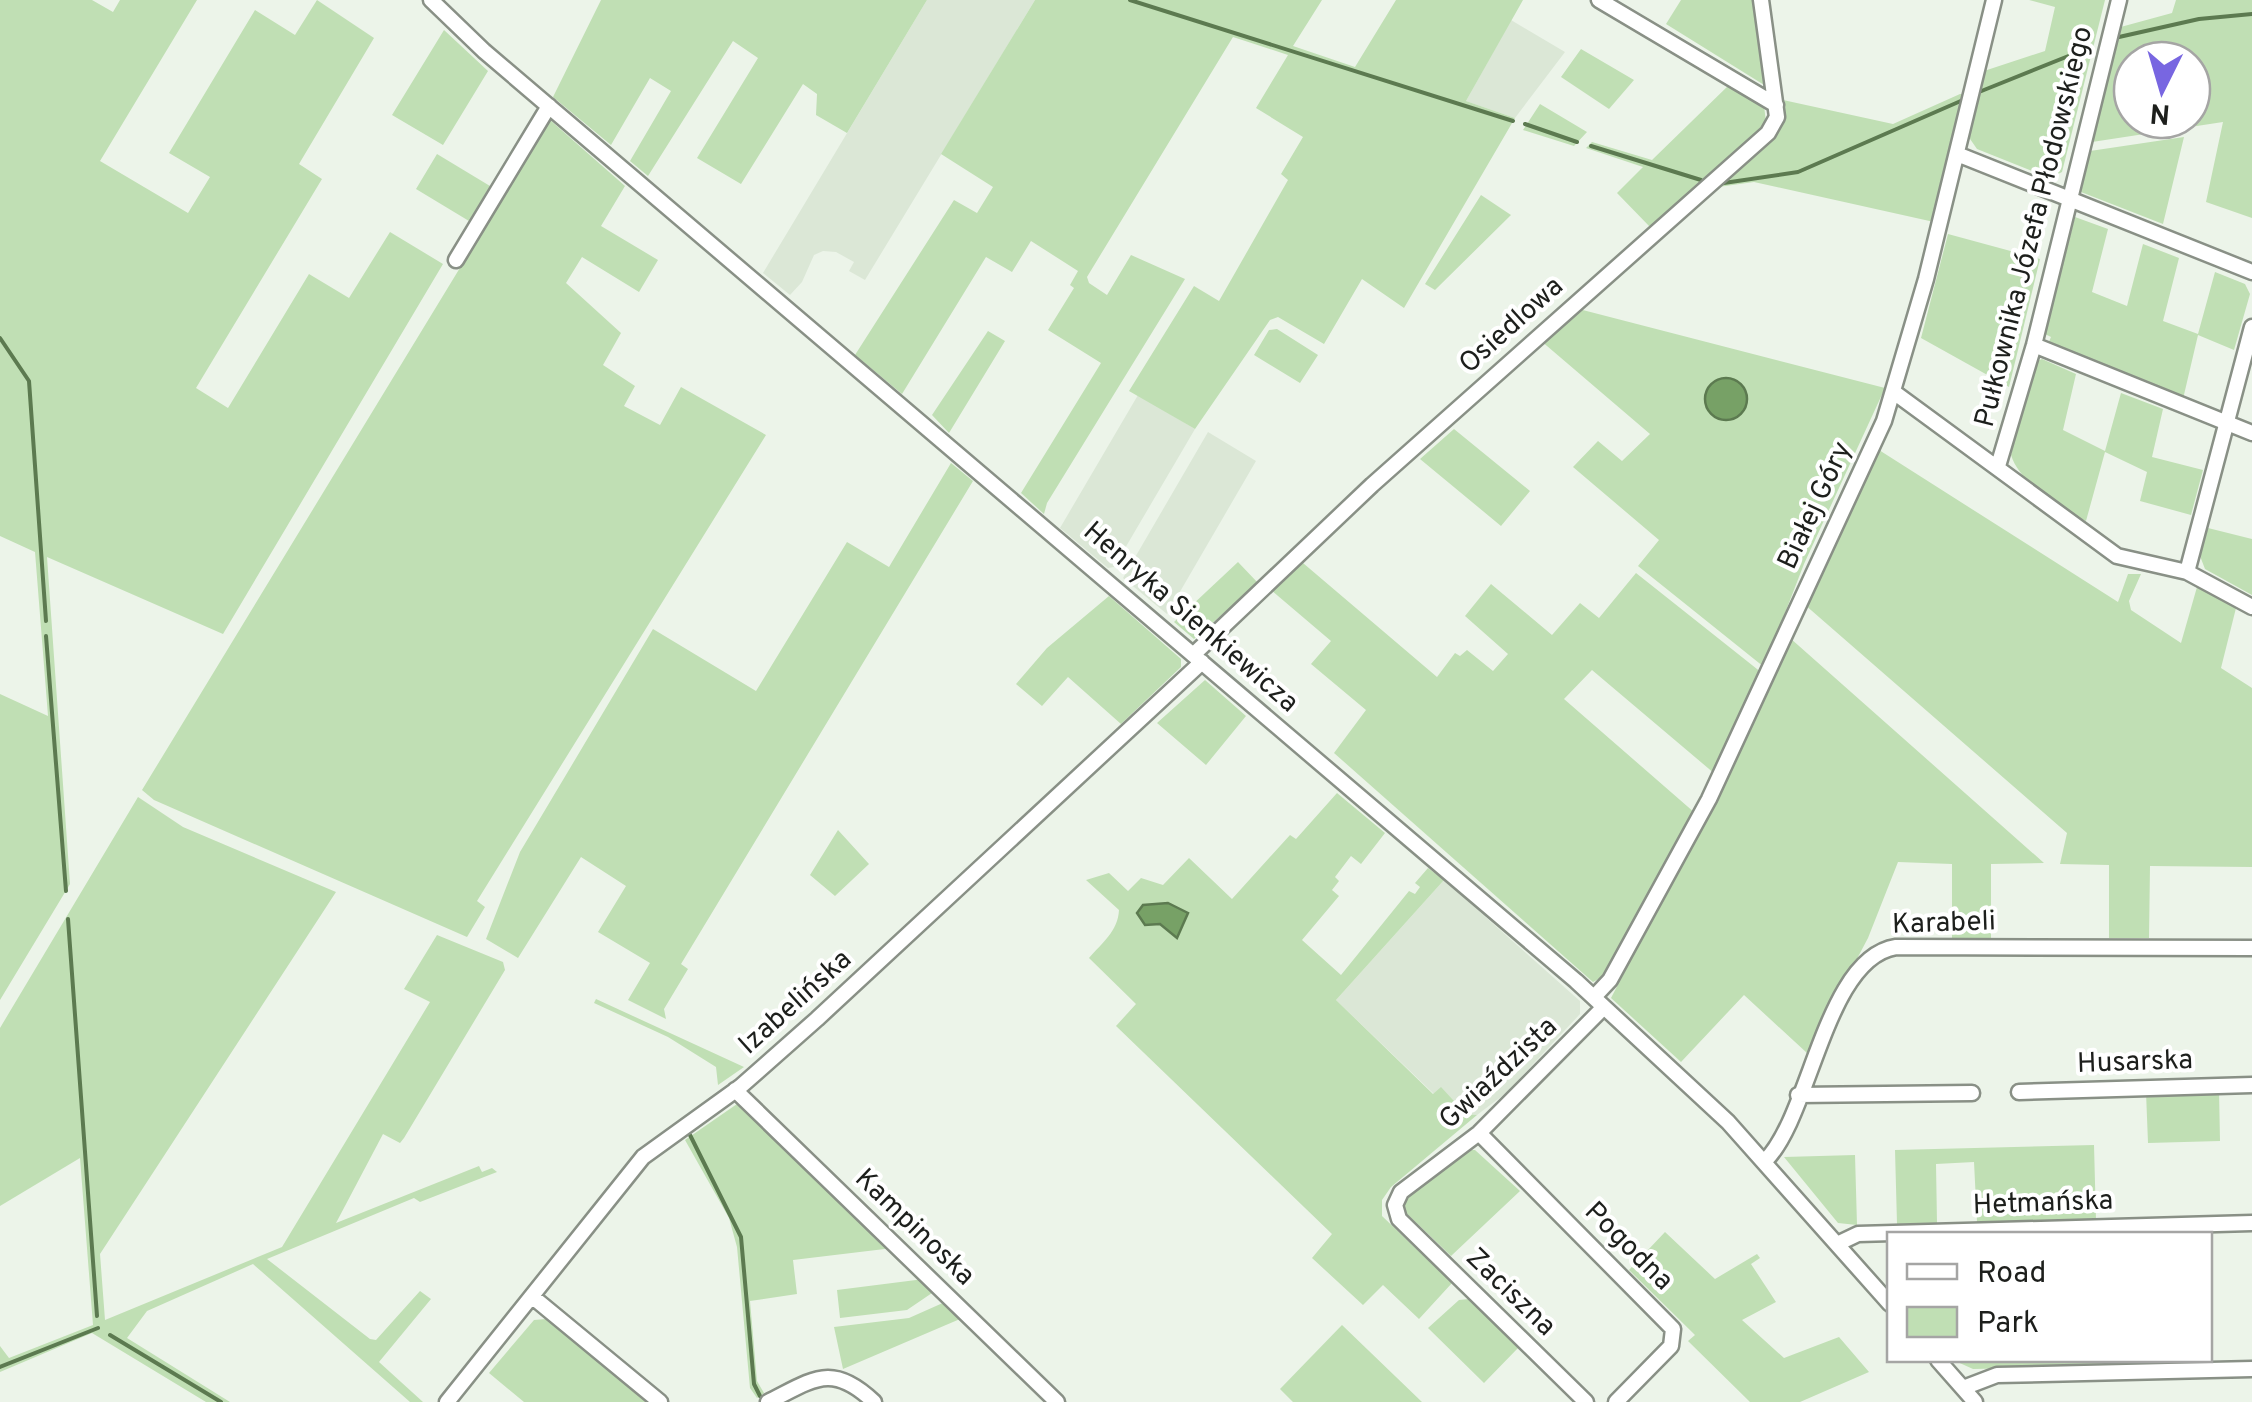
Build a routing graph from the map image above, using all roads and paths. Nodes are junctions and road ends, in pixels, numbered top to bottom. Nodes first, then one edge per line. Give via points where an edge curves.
1 (431, 0) edge
2 (1599, 0) edge
3 (1761, 0) edge
4 (1994, 0) edge
5 (2119, 0) edge
6 (1776, 105) junction
7 (549, 106) junction
8 (1957, 154) junction
9 (2072, 199) junction
10 (456, 260) dead end
11 (2252, 272) edge
12 (2252, 327) edge
13 (2034, 345) junction
14 (1895, 393) junction
15 (2226, 424) junction
16 (2252, 433) edge
17 (1998, 466) junction
18 (2187, 572) junction
19 (2252, 607) edge
20 (1198, 658) junction
21 (2252, 948) edge
22 (1599, 1002) junction
23 (2252, 1084) edge
24 (735, 1090) junction
25 (2019, 1092) dead end
26 (1972, 1094) dead end
27 (1798, 1095) junction
28 (1479, 1133) junction
29 (1764, 1161) junction
30 (1399, 1219) joint
31 (2252, 1224) edge
32 (1937, 1232) edge
33 (1887, 1233) edge
34 (1837, 1244) junction
35 (534, 1298) junction
36 (1887, 1301) edge
37 (1940, 1362) edge
38 (2252, 1369) edge
39 (1964, 1388) junction
40 (447, 1402) edge
41 (660, 1402) edge
42 (768, 1402) edge
43 (874, 1402) edge
44 (1056, 1402) edge
45 (1586, 1402) edge
46 (1616, 1402) edge
47 (1975, 1402) edge

1 - 7 street, Henryka Sienkiewicza
2 - 6 street
3 - 6 street
4 - 8 street, Białej Góry
5 - 9 street, Pułkownika Józefa Płodowskiego
6 - 20 street, Osiedlowa via 1768,133 1372,485
7 - 10 street
7 - 20 street, Henryka Sienkiewicza
8 - 9 street
8 - 14 street, Białej Góry
9 - 11 street
9 - 13 street, Pułkownika Józefa Płodowskiego
12 - 15 street
13 - 15 street
13 - 17 street, Pułkownika Józefa Płodowskiego
14 - 17 street
14 - 22 street, Białej Góry via 1710,799
15 - 16 street
15 - 18 street
17 - 18 street via 2117,556
18 - 19 street
20 - 22 street, Henryka Sienkiewicza
20 - 24 street, Izabelińska via 927,919
21 - 27 street, Karabeli via 1876,952 1861,963
22 - 28 street, Gwiaździsta
22 - 29 street, Henryka Sienkiewicza
23 - 25 street, Husarska
24 - 35 street, Izabelińska via 643,1158
24 - 44 street, Kampinoska
26 - 27 street
27 - 29 street, Karabeli
28 - 30 street, Gwiaździsta via 1400,1192
28 - 46 street, Pogodna via 1673,1330 1671,1346
29 - 34 street, Henryka Sienkiewicza
30 - 45 street, Zaciszna
31 - 32 street, Hetmańska
33 - 34 street, Hetmańska via 1858,1234
34 - 36 street, Henryka Sienkiewicza
35 - 40 street, Izabelińska
35 - 41 street
37 - 39 street
38 - 39 street via 1997,1375
39 - 47 street
42 - 43 street via 830,1375 846,1378

